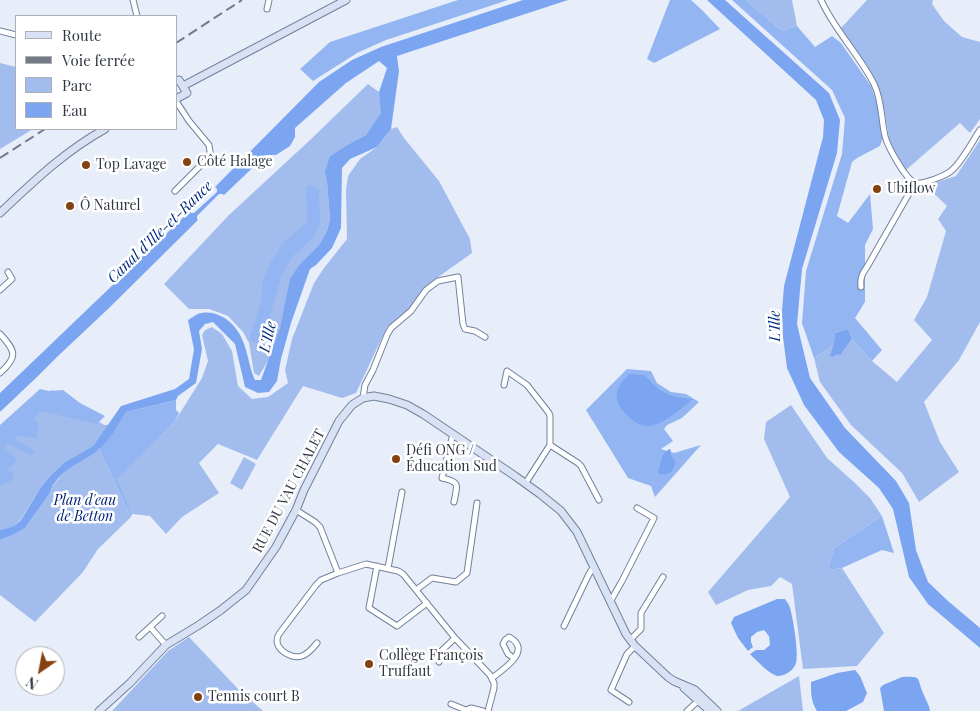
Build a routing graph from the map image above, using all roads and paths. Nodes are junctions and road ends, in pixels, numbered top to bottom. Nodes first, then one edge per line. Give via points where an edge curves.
1 (134, 0) edge
2 (269, 0) edge
3 (346, 0) edge
4 (821, 0) edge
5 (267, 9) dead end
6 (137, 15) edge
7 (0, 31) edge
8 (15, 35) edge
9 (180, 84) edge
10 (178, 99) edge
11 (178, 103) edge
12 (103, 130) edge
13 (980, 130) edge
14 (915, 183) junction
15 (174, 191) dead end
16 (0, 213) edge
17 (8, 272) dead end
18 (861, 287) dead end
19 (0, 290) edge
20 (0, 334) edge
21 (486, 337) dead end
22 (0, 373) edge
23 (504, 385) dead end
24 (363, 398) junction
25 (453, 434) junction
26 (550, 445) junction
27 (525, 484) junction
28 (402, 492) dead end
29 (599, 500) dead end
30 (454, 502) dead end
31 (477, 503) dead end
32 (637, 508) dead end
33 (296, 510) junction
34 (377, 566) junction
35 (388, 568) junction
36 (593, 568) junction
37 (338, 573) junction
38 (663, 577) dead end
39 (416, 590) junction
40 (610, 602) junction
41 (427, 603) junction
42 (162, 616) dead end
43 (564, 626) dead end
44 (150, 627) junction
45 (139, 637) dead end
46 (455, 638) junction
47 (317, 643) dead end
48 (633, 643) junction
49 (166, 645) junction
50 (514, 658) dead end
51 (439, 662) dead end
52 (492, 678) junction
53 (700, 699) junction
54 (629, 702) dead end
55 (451, 704) dead end
56 (99, 711) edge
57 (483, 711) edge
58 (488, 711) edge
59 (687, 711) edge
60 (710, 711) edge
61 (717, 711) edge

1 - 6 street
2 - 5 street
3 - 9 street
4 - 14 street via 874,84 887,144
7 - 8 street
9 - 10 street via 187,93
11 - 15 street via 209,145 210,152 208,158
12 - 16 street via 51,166
13 - 14 street via 952,170 941,177
14 - 18 street via 863,273
17 - 19 street via 12,279
20 - 22 street via 13,350 12,360
21 - 24 street via 466,329 463,324 458,276 438,281 387,334 365,385
23 - 26 street via 507,371 530,388 549,414
24 - 25 street via 380,397 407,405
24 - 33 street, RUE DU VAU CHALET via 352,405 339,421
25 - 27 street
25 - 30 street via 442,478 456,483
26 - 27 street
26 - 29 street via 578,462
27 - 36 street via 569,521
28 - 35 street
31 - 39 street via 467,573 456,582 432,578
32 - 40 street via 654,518
33 - 37 street via 320,527
33 - 49 street, RUE DU VAU CHALET via 276,547 246,590
34 - 35 street
34 - 37 street via 366,564
34 - 41 street via 369,608 397,626
35 - 39 street via 403,574
36 - 40 street
36 - 43 street
37 - 47 street via 317,583 276,639 280,648 295,657 306,654
38 - 48 street via 641,613 640,631
39 - 41 street
40 - 48 street
41 - 46 street
42 - 44 street
44 - 45 street
44 - 49 street
46 - 51 street via 436,656
46 - 52 street
48 - 53 street via 668,677 695,690
48 - 54 street via 610,690
49 - 56 street, RUE DU VAU CHALET
50 - 52 street
52 - 58 street via 494,688
53 - 59 street
53 - 60 street
53 - 61 street
55 - 57 street via 466,710

